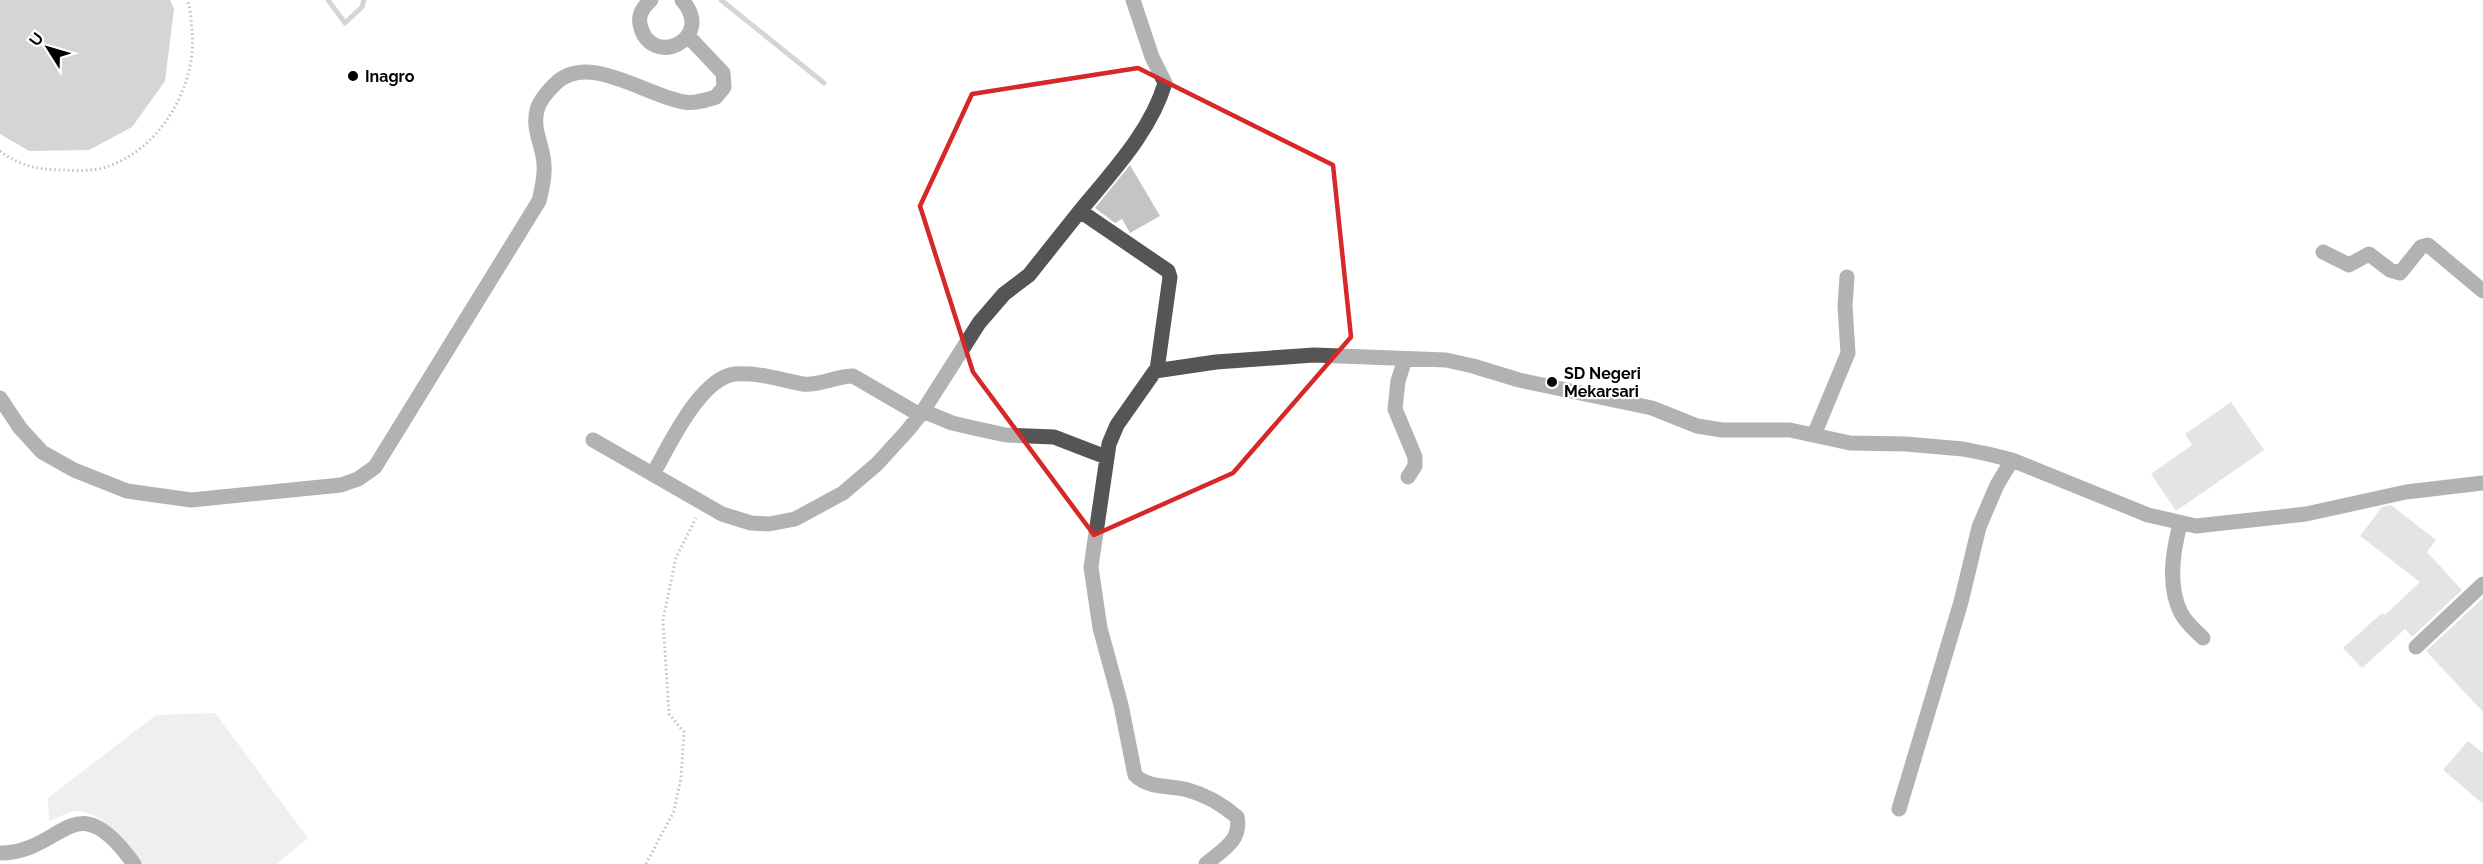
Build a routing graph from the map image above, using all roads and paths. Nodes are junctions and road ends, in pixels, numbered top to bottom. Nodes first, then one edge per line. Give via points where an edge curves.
1 (187, 0) edge
2 (651, 0) edge
3 (681, 0) edge
4 (1133, 0) edge
5 (688, 36) junction
6 (0, 151) edge
7 (1080, 211) junction
8 (2323, 252) dead end
9 (1847, 277) dead end
10 (2483, 291) edge
11 (1405, 359) junction
12 (1157, 370) junction
13 (0, 398) edge
14 (922, 413) junction
15 (1814, 435) junction
16 (593, 440) dead end
17 (1106, 457) junction
18 (2012, 460) junction
19 (653, 474) junction
20 (1408, 477) dead end
21 (2483, 483) edge
22 (703, 503) junction
23 (2180, 524) junction
24 (2483, 584) edge
25 (2203, 638) dead end
26 (2416, 647) dead end
27 (1899, 809) dead end
28 (0, 853) edge
29 (134, 864) edge
30 (646, 864) edge
31 (1206, 864) edge

1 - 6 path via 193,48 186,88 166,122 136,151 109,166 78,171 38,170
2 - 5 street via 639,20 642,33 651,44 664,48 678,45
3 - 5 street via 690,9 692,23
4 - 7 street via 1152,57 1165,82 1146,125
5 - 13 street via 723,73 724,87 716,97 685,102 604,75 575,72 562,77 549,90 537,108 535,126 544,164 538,201 375,467 358,479 341,485 191,500 127,491 74,470 42,452
7 - 12 street via 1168,271
7 - 14 street via 1029,275 1004,294 979,323
8 - 10 street via 2349,265 2369,254 2400,273 2421,247 2428,245
9 - 15 street via 1848,353
11 - 12 street via 1314,355
11 - 15 street via 1446,360 1473,366 1519,380 1652,408 1697,426 1790,430
11 - 20 street via 1395,409 1415,457
12 - 17 street via 1117,425
14 - 17 street via 1006,435 1054,437
14 - 19 street via 853,376 805,384 766,376 723,376 685,419
14 - 22 street via 877,464 843,493 795,519 751,523
15 - 18 street via 1850,443 1963,449
16 - 19 street
17 - 31 street via 1091,567 1100,628 1122,705 1132,766 1143,783 1190,790 1237,817 1239,828 1233,842
18 - 23 street via 2128,508
18 - 27 street via 1979,527 1961,602
19 - 22 street
21 - 23 street via 2406,492 2306,514 2211,526
22 - 30 path via 676,557 663,620 669,714 684,732 681,778 674,811
23 - 25 street via 2172,564 2177,603
24 - 26 street
28 - 29 street via 25,848 85,823 105,830

